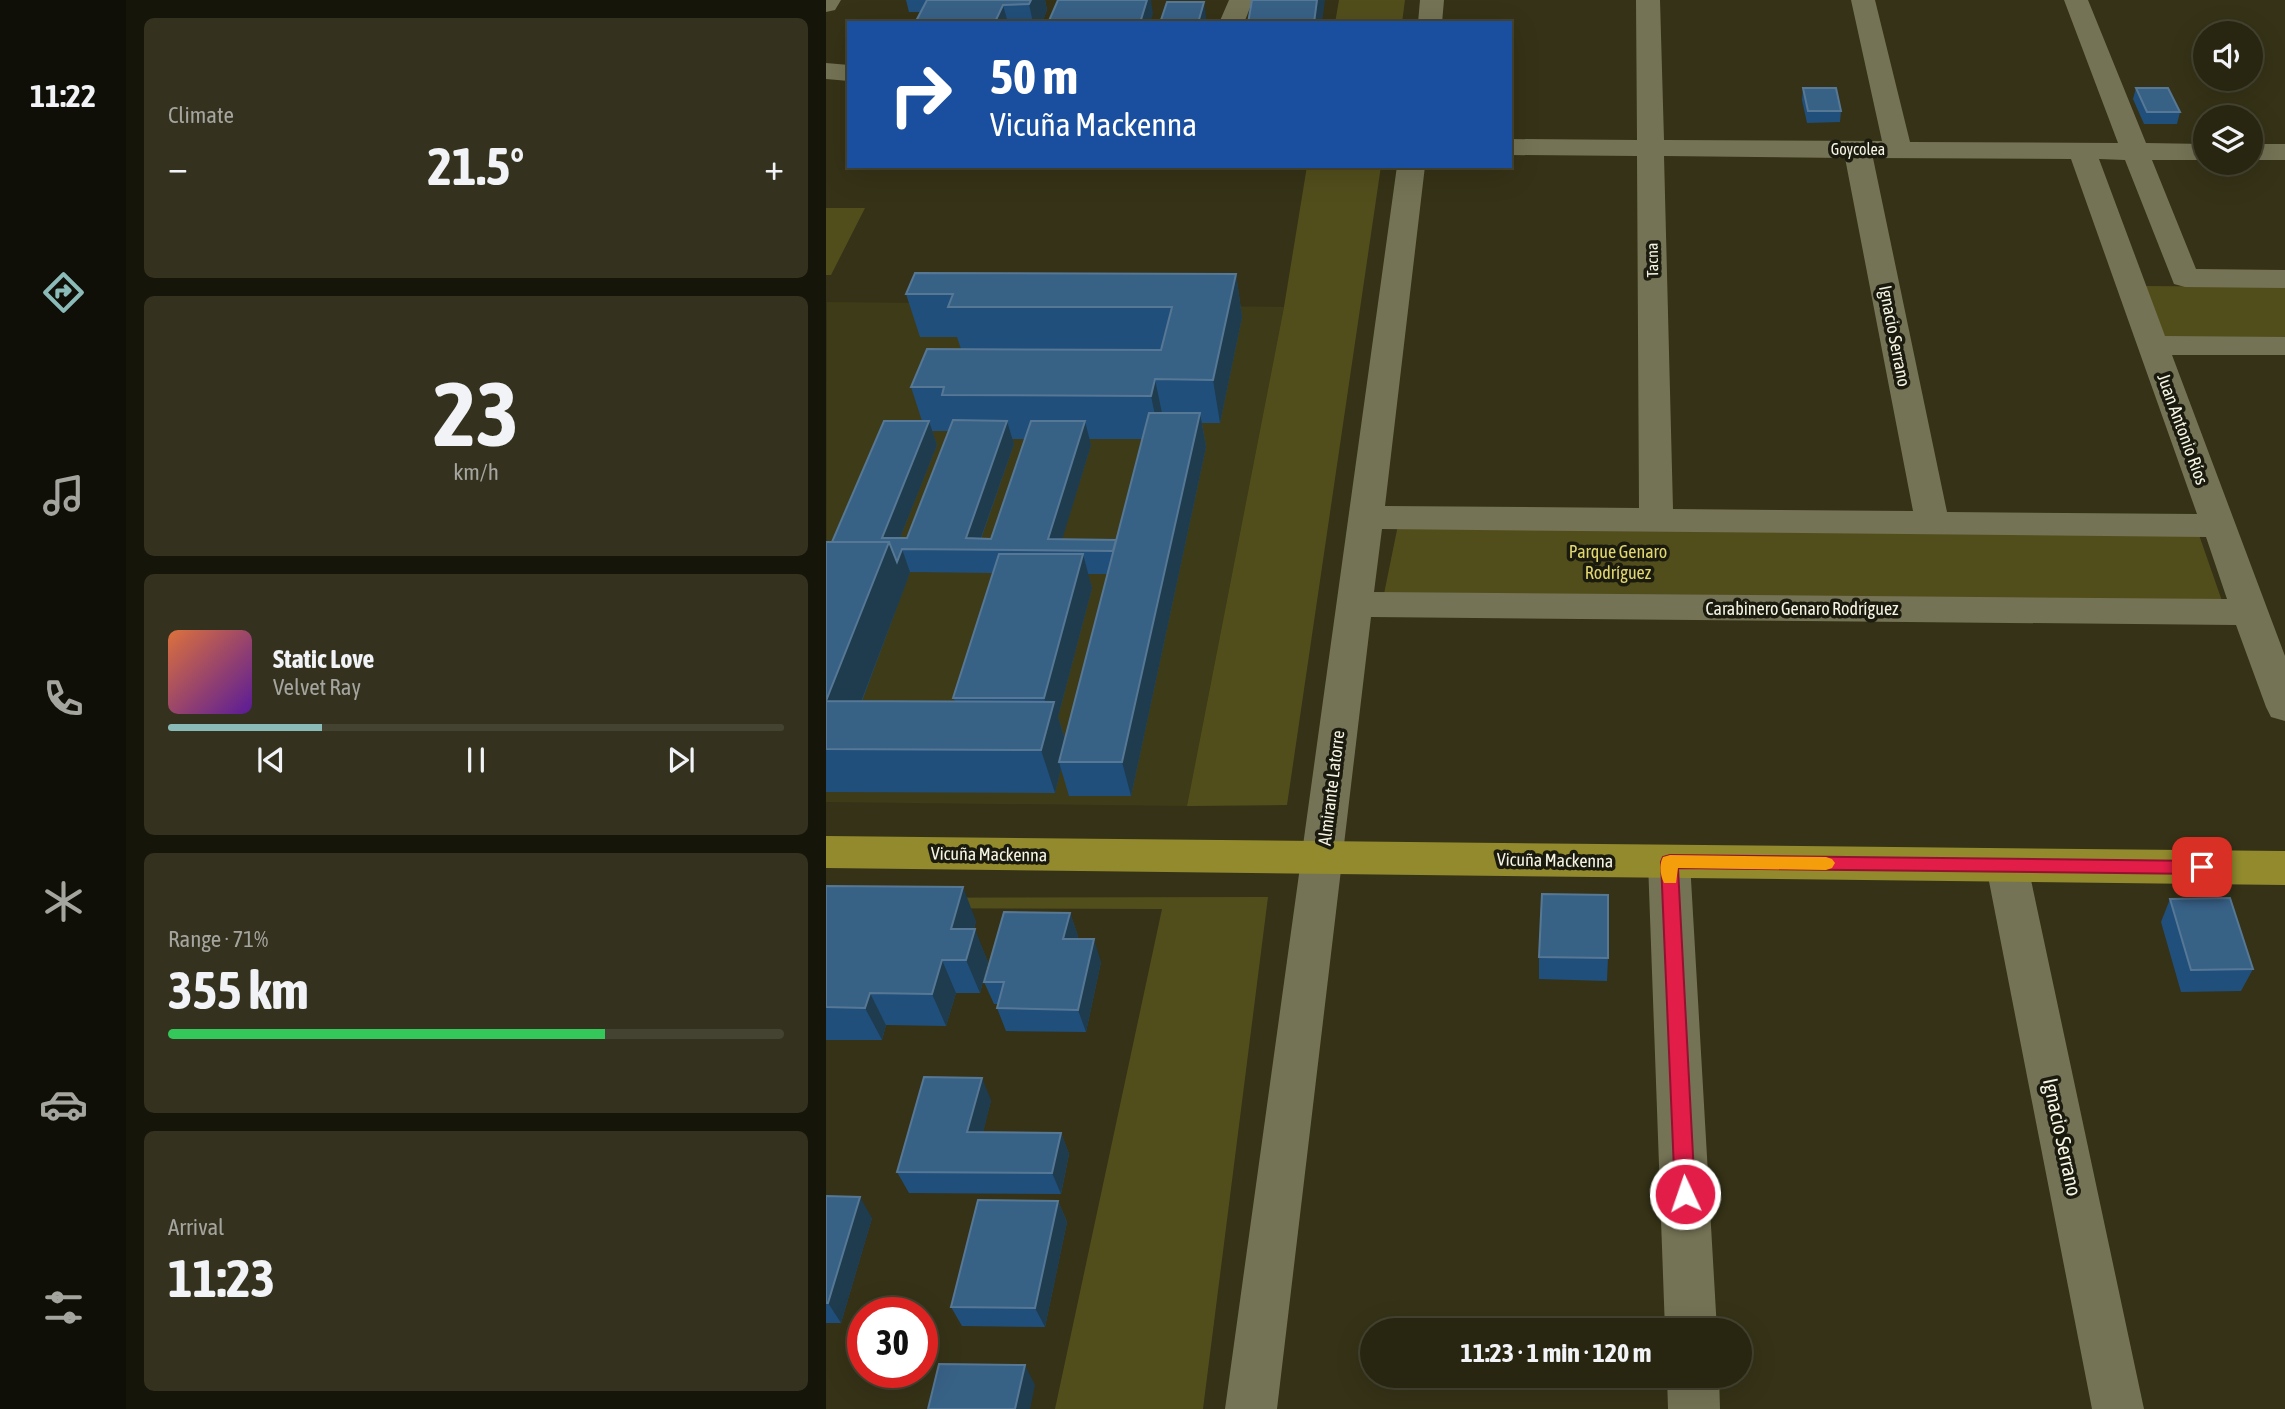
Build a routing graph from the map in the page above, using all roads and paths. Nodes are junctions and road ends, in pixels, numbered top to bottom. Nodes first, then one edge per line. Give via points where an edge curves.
1 (829, 0) edge
2 (1241, 0) edge
3 (1432, 0) edge
4 (1648, 0) edge
5 (1863, 0) edge
6 (2076, 0) edge
7 (826, 5) edge
8 (1232, 21) edge
9 (1430, 21) edge
10 (826, 71) edge
11 (847, 73) edge
12 (1512, 147) edge
13 (1650, 148) junction
14 (1857, 149) junction
15 (1898, 149) junction
16 (2082, 151) junction
17 (2135, 151) junction
18 (2193, 152) edge
19 (2263, 152) edge
20 (2285, 152) edge
21 (1411, 168) edge
22 (2285, 279) edge
23 (2153, 345) junction
24 (2285, 346) edge
25 (1366, 516) junction
26 (1656, 520) junction
27 (1932, 522) junction
28 (2219, 526) junction
29 (1354, 604) junction
30 (2250, 612) junction
31 (2285, 707) edge
32 (826, 852) edge
33 (1322, 858) junction
34 (1670, 862) junction
35 (2007, 866) junction
36 (2285, 868) edge
37 (1690, 1318) edge
38 (1693, 1388) edge
39 (1251, 1409) edge
40 (1694, 1409) edge
41 (2118, 1409) edge

1 - 7 street
2 - 8 street
3 - 9 street
4 - 13 street, Tacna
5 - 15 street
6 - 17 street
10 - 11 street
12 - 13 street, Goycolea
13 - 14 street, Goycolea
13 - 26 street, Tacna
14 - 15 street, Goycolea
14 - 27 street, Ignacio Serrano
15 - 16 street, Goycolea
16 - 17 street, Goycolea
16 - 23 street, Juan Antonio Ríos
17 - 18 street, Goycolea
17 - 22 street via 2185,278
19 - 20 street
21 - 25 street, Almirante Latorre
23 - 24 street
23 - 28 street, Juan Antonio Ríos
25 - 26 street
25 - 29 street, Almirante Latorre
26 - 27 street
27 - 28 street
28 - 30 street, Juan Antonio Ríos
29 - 30 street, Carabinero Genaro Rodríguez
29 - 33 street, Almirante Latorre
30 - 31 street, Juan Antonio Ríos
32 - 33 main road, Vicuña Mackenna
33 - 34 main road, Vicuña Mackenna
33 - 39 street, Almirante Latorre
34 - 35 main road, Vicuña Mackenna
34 - 37 street
35 - 36 main road, Vicuña Mackenna
35 - 41 street, Ignacio Serrano
38 - 40 street

